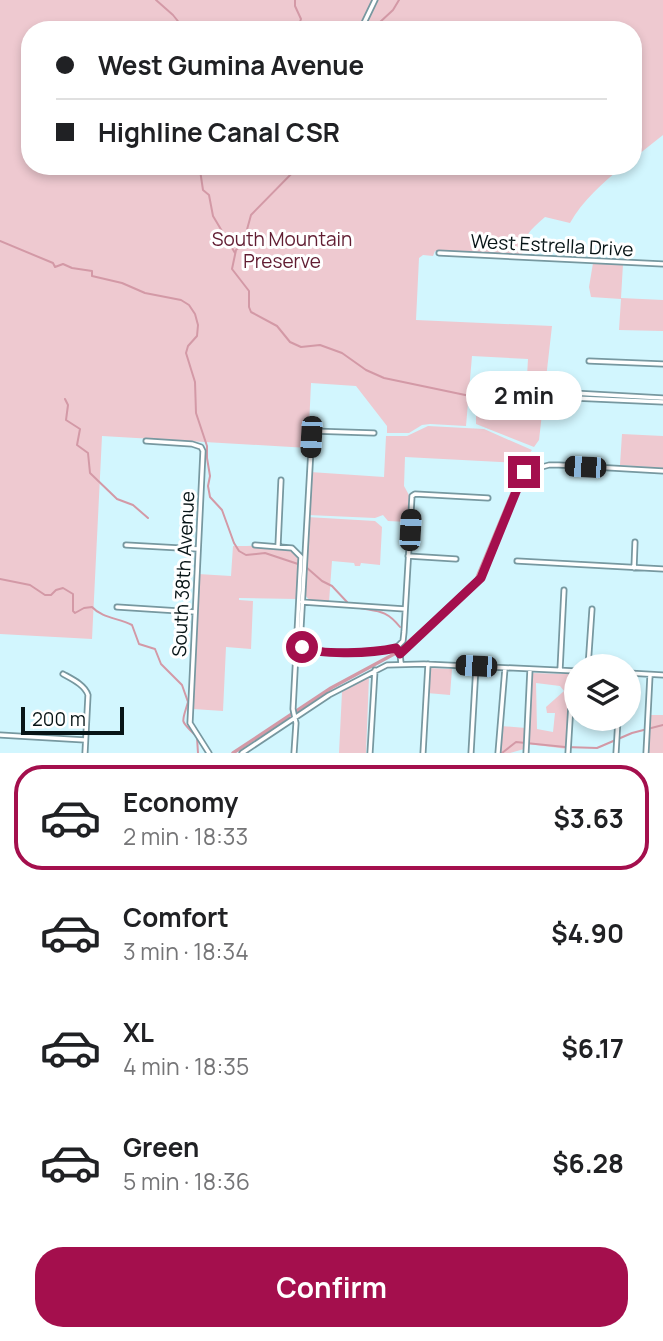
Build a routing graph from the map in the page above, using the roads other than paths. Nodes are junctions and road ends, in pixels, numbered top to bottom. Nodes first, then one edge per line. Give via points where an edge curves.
1 (375, 0) edge
2 (365, 21) edge
3 (439, 253) dead end
4 (663, 264) edge
5 (589, 361) dead end
6 (663, 364) edge
7 (663, 400) edge
8 (374, 433) dead end
9 (146, 441) dead end
10 (663, 471) edge
11 (281, 480) dead end
12 (488, 498) dead end
13 (635, 542) dead end
14 (125, 545) dead end
15 (255, 545) dead end
16 (278, 546) junction
17 (198, 549) junction
18 (408, 556) junction
19 (456, 559) dead end
20 (517, 561) dead end
21 (634, 568) junction
22 (663, 569) edge
23 (564, 590) dead end
24 (302, 602) junction
25 (117, 607) dead end
26 (405, 609) junction
27 (592, 609) dead end
28 (195, 612) junction
29 (398, 651) junction
30 (589, 654) edge
31 (401, 663) junction
32 (428, 664) junction
33 (476, 666) junction
34 (505, 668) junction
35 (530, 669) junction
36 (375, 670) junction
37 (560, 670) junction
38 (564, 670) edge
39 (63, 674) dead end
40 (641, 674) edge
41 (650, 675) junction
42 (663, 675) edge
43 (294, 714) junction
44 (570, 731) edge
45 (617, 731) edge
46 (0, 735) edge
47 (86, 740) junction
48 (85, 753) edge
49 (209, 753) edge
50 (242, 753) edge
51 (294, 753) edge
52 (370, 753) edge
53 (423, 753) edge
54 (471, 753) edge
55 (498, 753) edge
56 (526, 753) edge
57 (568, 753) edge
58 (616, 753) edge
59 (646, 753) edge

1 - 2 street
3 - 4 street, West Estrella Drive
5 - 6 street
7 - 7 street via 573,393 568,395 573,398
8 - 24 street via 312,430
9 - 17 street, South 38th Avenue via 201,447
10 - 29 street via 549,465 524,472 481,578
11 - 16 street
12 - 18 street via 412,496
13 - 21 street
14 - 17 street
15 - 16 street
16 - 43 street via 297,551 301,565
17 - 28 street, South 38th Avenue
18 - 19 street
18 - 26 street
20 - 21 street
21 - 22 street
23 - 37 street
24 - 26 street
24 - 29 street via 300,645 305,649
25 - 28 street
26 - 29 street
27 - 30 street
28 - 49 street, South 38th Avenue via 190,723
29 - 31 street
31 - 32 street
31 - 36 street
32 - 33 street
32 - 53 street
33 - 34 street
33 - 54 street
34 - 35 street
34 - 55 street
35 - 37 street
35 - 56 street
36 - 43 street
36 - 52 street
37 - 38 street
39 - 47 street via 87,690
40 - 41 street
41 - 42 street
41 - 59 street
43 - 50 street
43 - 51 street
44 - 57 street
45 - 58 street
46 - 47 street
47 - 48 street

